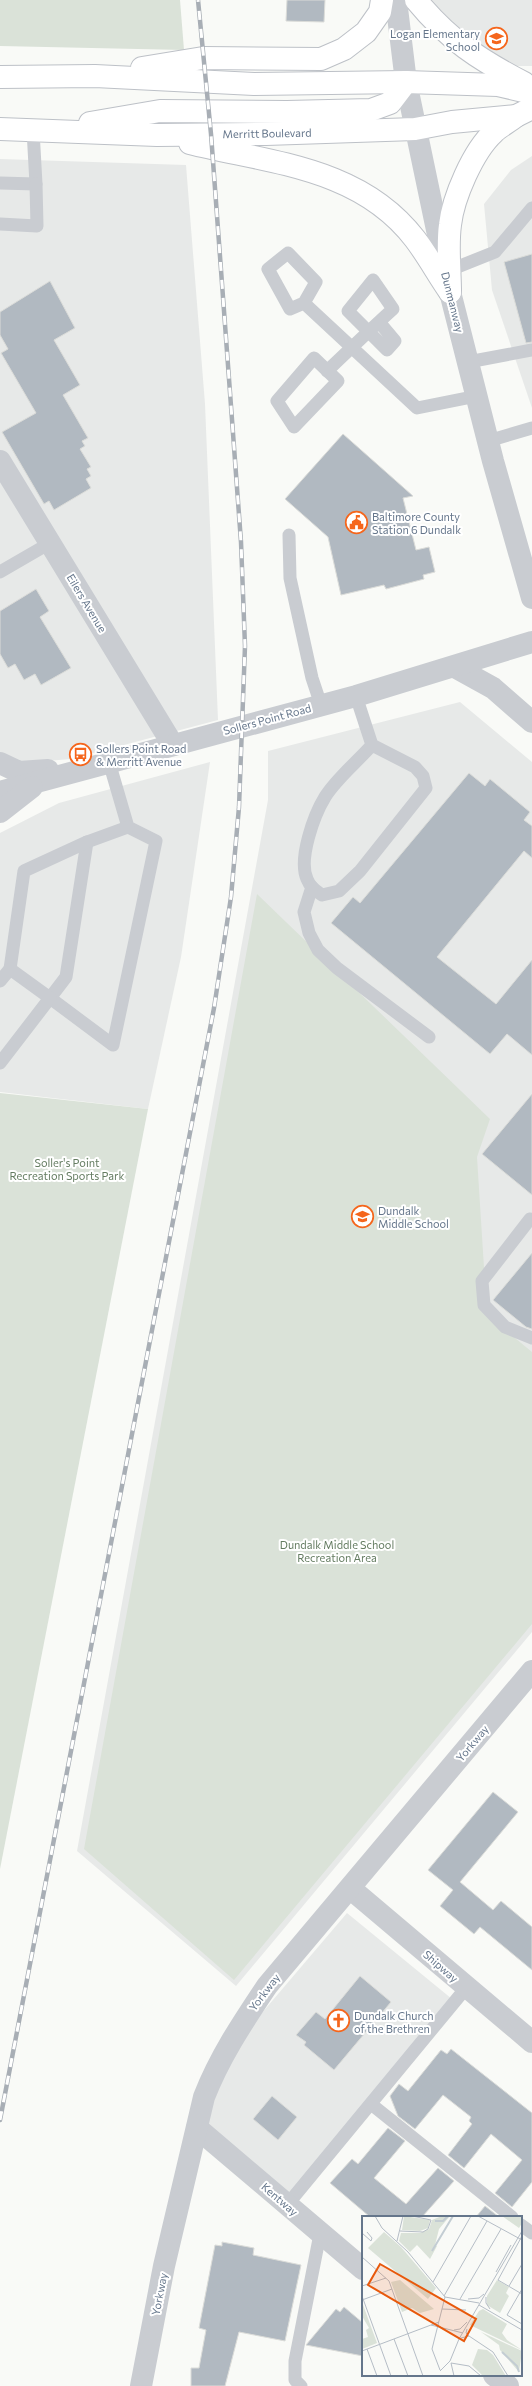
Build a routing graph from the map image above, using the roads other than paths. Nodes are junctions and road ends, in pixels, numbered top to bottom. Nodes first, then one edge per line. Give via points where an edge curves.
1 (382, 0) edge
2 (396, 0) edge
3 (416, 0) edge
4 (95, 76) junction
5 (0, 77) edge
6 (406, 82) junction
7 (532, 88) edge
8 (532, 93) edge
9 (524, 112) edge
10 (0, 128) edge
11 (415, 128) junction
12 (40, 130) junction
13 (157, 135) junction
14 (0, 183) edge
15 (36, 184) junction
16 (532, 208) edge
17 (0, 224) edge
18 (450, 270) junction
19 (450, 292) junction
20 (304, 303) dead end
21 (379, 322) junction
22 (369, 332) junction
23 (352, 347) junction
24 (532, 350) edge
25 (468, 362) junction
26 (327, 370) junction
27 (477, 396) junction
28 (532, 428) edge
29 (488, 441) junction
30 (0, 461) edge
31 (289, 535) dead end
32 (50, 543) junction
33 (0, 572) edge
34 (532, 598) edge
35 (532, 642) edge
36 (455, 667) junction
37 (356, 696) junction
38 (321, 705) junction
39 (532, 722) edge
40 (173, 744) junction
41 (372, 745) junction
42 (109, 762) junction
43 (0, 763) edge
44 (83, 769) junction
45 (39, 782) junction
46 (0, 792) edge
47 (0, 812) edge
48 (128, 827) junction
49 (87, 842) junction
50 (312, 887) junction
51 (10, 969) junction
52 (0, 981) edge
53 (50, 998) junction
54 (429, 1037) dead end
55 (0, 1063) edge
56 (530, 1219) dead end
57 (532, 1338) edge
58 (532, 1671) edge
59 (351, 1889) junction
60 (466, 1988) junction
61 (532, 2042) edge
62 (371, 2104) junction
63 (197, 2128) junction
64 (287, 2205) junction
65 (511, 2216) edge
66 (522, 2226) edge
67 (320, 2234) junction
68 (532, 2234) edge
69 (362, 2267) edge
70 (495, 2376) edge
71 (141, 2386) edge
72 (301, 2386) edge
73 (508, 2386) edge

1 - 4 main road via 380,12 366,32 344,49 321,59 203,58
2 - 6 street, Dunmanway
3 - 7 main road via 459,45 485,63
4 - 5 main road
4 - 6 main road via 254,84
6 - 8 main road via 498,85
6 - 11 street, Dunmanway
6 - 12 main road via 390,103 371,110 160,111
9 - 11 main road, Merritt Boulevard
9 - 18 main road via 493,133 466,175 455,202 450,226
10 - 12 main road, Merritt Boulevard
11 - 13 main road, Merritt Boulevard
11 - 19 street, Dunmanway
12 - 13 main road, Merritt Boulevard
12 - 15 lane
13 - 19 main road via 281,162 357,188 388,211 414,238
14 - 15 lane
15 - 17 lane via 37,226
16 - 18 lane via 495,252
18 - 19 main road
19 - 25 street, Dunmanway
20 - 23 lane
21 - 22 lane
21 - 22 lane via 395,342 387,350
21 - 22 lane via 393,309 373,280 348,311
22 - 23 lane
23 - 26 lane
23 - 27 lane via 417,408
24 - 25 lane
25 - 27 street, Dunmanway
26 - 26 lane via 314,358 277,401 294,427 338,381
27 - 29 street, Dunmanway
28 - 29 lane
29 - 34 street, Dunmanway
30 - 32 street, Eilers Avenue
31 - 38 lane via 290,578 312,678
32 - 33 lane
32 - 40 street, Eilers Avenue
35 - 36 street, Sollers Point Road
36 - 37 street, Sollers Point Road
36 - 39 street via 493,688
37 - 38 street, Sollers Point Road
37 - 41 lane
38 - 40 street, Sollers Point Road
40 - 42 street, Sollers Point Road
41 - 50 lane via 326,796 311,825 305,862 306,878
41 - 50 lane via 415,767 423,776 426,788 360,871 339,891 322,895
42 - 44 street, Sollers Point Road
42 - 48 lane
43 - 44 street via 19,772
44 - 45 street, Sollers Point Road
45 - 46 street, Sollers Point Road
45 - 47 street
48 - 49 lane
48 - 53 lane via 156,841 114,1045
49 - 51 lane via 24,871
49 - 53 lane via 66,977
50 - 54 lane via 304,912 309,933 318,950 337,968
51 - 52 lane
51 - 53 lane
53 - 55 lane
56 - 57 lane via 482,1281 484,1305 505,1327
58 - 59 street, Yorkway
59 - 60 street, Shipway
59 - 63 street, Yorkway via 267,1986 234,2034 214,2070 204,2097
60 - 61 street, Shipway
60 - 62 lane
62 - 64 lane
62 - 65 lane
63 - 64 street, Kentway
63 - 71 street, Yorkway via 164,2266
64 - 67 street, Kentway
66 - 68 lane
67 - 69 street, Kentway
67 - 72 lane via 295,2361 295,2380
70 - 73 street

